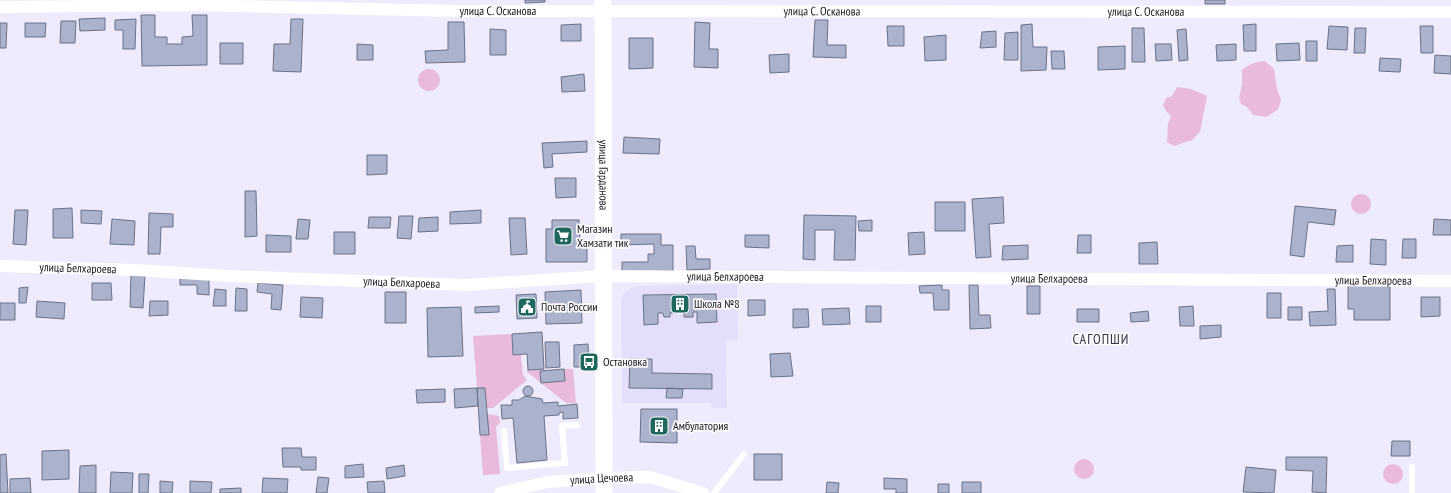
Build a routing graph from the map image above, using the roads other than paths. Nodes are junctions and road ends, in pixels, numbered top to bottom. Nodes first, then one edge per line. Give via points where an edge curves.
1 (603, 5) edge
2 (0, 6) edge
3 (1451, 12) edge
4 (0, 266) edge
5 (603, 276) junction
6 (1451, 281) edge
7 (577, 425) dead end
8 (504, 431) dead end
9 (744, 454) dead end
10 (1412, 467) dead end
11 (604, 486) edge
12 (500, 493) edge
13 (703, 493) edge
14 (714, 493) edge
15 (1412, 493) edge

1 - 2 street, улица С. Осканова via 455,11 188,5
1 - 3 street, улица С. Осканова
1 - 5 street, улица Гарданова
4 - 5 street, улица Белхароева via 466,285
5 - 6 street, улица Белхароева
5 - 11 street, улица Гарданова
7 - 8 lane via 562,426 565,463 508,470
9 - 14 lane
10 - 15 lane
11 - 12 street, улица Цечоева via 547,482
11 - 13 street, улица Цечоева via 650,478

